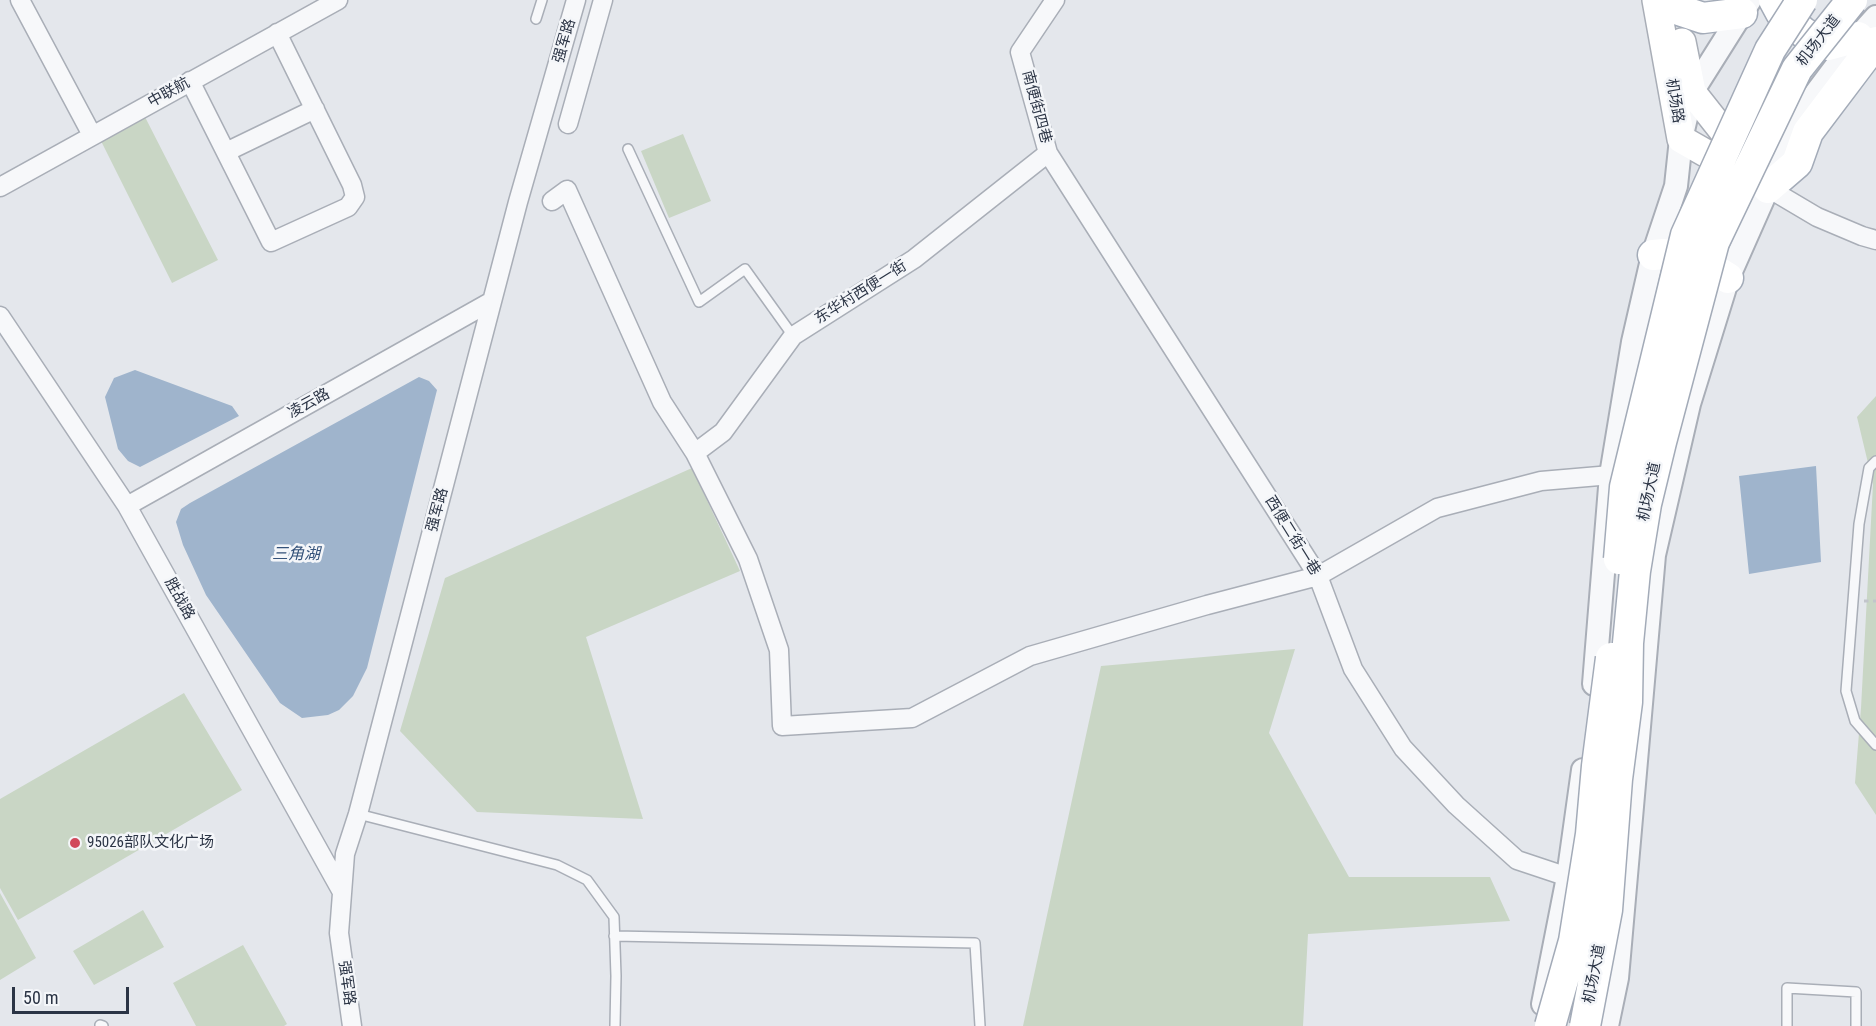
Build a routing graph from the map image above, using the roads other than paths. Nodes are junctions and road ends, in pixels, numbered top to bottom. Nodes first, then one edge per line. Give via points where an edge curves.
1 (20, 0) edge
2 (338, 0) edge
3 (542, 0) edge
4 (576, 0) edge
5 (603, 0) edge
6 (1055, 0) edge
7 (1774, 0) edge
8 (1802, 0) edge
9 (1852, 0) edge
10 (1669, 3) edge
11 (1746, 7) edge
12 (536, 19) dead end
13 (1870, 32) edge
14 (277, 33) junction
15 (190, 81) junction
16 (1692, 92) junction
17 (315, 109) junction
18 (567, 124) dead end
19 (92, 135) junction
20 (1681, 139) junction
21 (628, 149) dead end
22 (226, 152) junction
23 (1048, 153) junction
24 (0, 187) edge
25 (1768, 188) junction
26 (552, 201) dead end
27 (1876, 240) edge
28 (1653, 255) junction
29 (1728, 278) junction
30 (492, 301) junction
31 (0, 316) edge
32 (793, 336) junction
33 (695, 453) junction
34 (1876, 461) edge
35 (1611, 476) junction
36 (127, 506) junction
37 (1318, 576) junction
38 (1876, 745) edge
39 (358, 814) junction
40 (1568, 877) junction
41 (342, 892) junction
42 (614, 936) junction
43 (352, 1026) edge
44 (615, 1026) edge
45 (980, 1026) edge
46 (1539, 1026) edge
47 (1550, 1026) edge
48 (1585, 1026) edge
49 (1607, 1026) edge
50 (1787, 1026) edge
51 (1856, 1026) edge

1 - 19 street
2 - 14 street, 中联航
3 - 12 lane
4 - 30 street, 强军路
5 - 18 street
6 - 23 street, 南便街四巷 via 1020,52
7 - 13 main road via 1781,13 1804,33 1828,45
8 - 47 main road, 机场大道, bridge via 1770,50 1684,246 1625,487 1591,834 1574,941
9 - 48 main road, 机场大道, bridge via 1797,69 1714,242 1661,442 1635,571 1607,910
10 - 11 main road via 1703,18
10 - 16 main road
10 - 20 main road, 机场路
11 - 16 street
13 - 25 main road via 1808,132 1797,163
14 - 15 street, 中联航
14 - 17 street
15 - 19 street, 中联航
15 - 22 street
16 - 20 street
16 - 25 main road
17 - 22 street
17 - 22 street via 352,184 355,197 348,207 271,242
19 - 24 street, 中联航
20 - 25 main road, 机场路
20 - 28 street via 1676,186
21 - 32 lane via 699,302 745,269
23 - 32 street, 东华村西便一街 via 914,259
23 - 37 street, 西便二街一巷
25 - 27 street via 1817,217
25 - 29 street
26 - 33 street via 567,190 662,402
28 - 29 main road via 1700,260
28 - 35 street via 1633,342
29 - 49 street via 1689,404 1654,555 1617,978
30 - 36 street, 凌云路
30 - 39 street, 强军路
31 - 36 street, 胜战路
32 - 33 street, 东华村西便一街 via 723,432
33 - 37 street via 748,559 778,650 782,726 912,718 1030,656
34 - 38 lane via 1869,468 1859,524 1846,691 1855,721
35 - 37 street via 1541,481 1437,508
35 - 40 street via 1594,691
36 - 41 street, 胜战路
37 - 40 street, 西便二街一巷 via 1353,669 1403,748 1456,805 1517,861
39 - 41 street, 强军路 via 345,854
39 - 42 lane via 557,865 587,880 614,917
40 - 46 street
41 - 43 street, 强军路 via 339,933
42 - 44 lane
42 - 45 lane via 975,943
50 - 51 lane via 1787,988 1856,992

